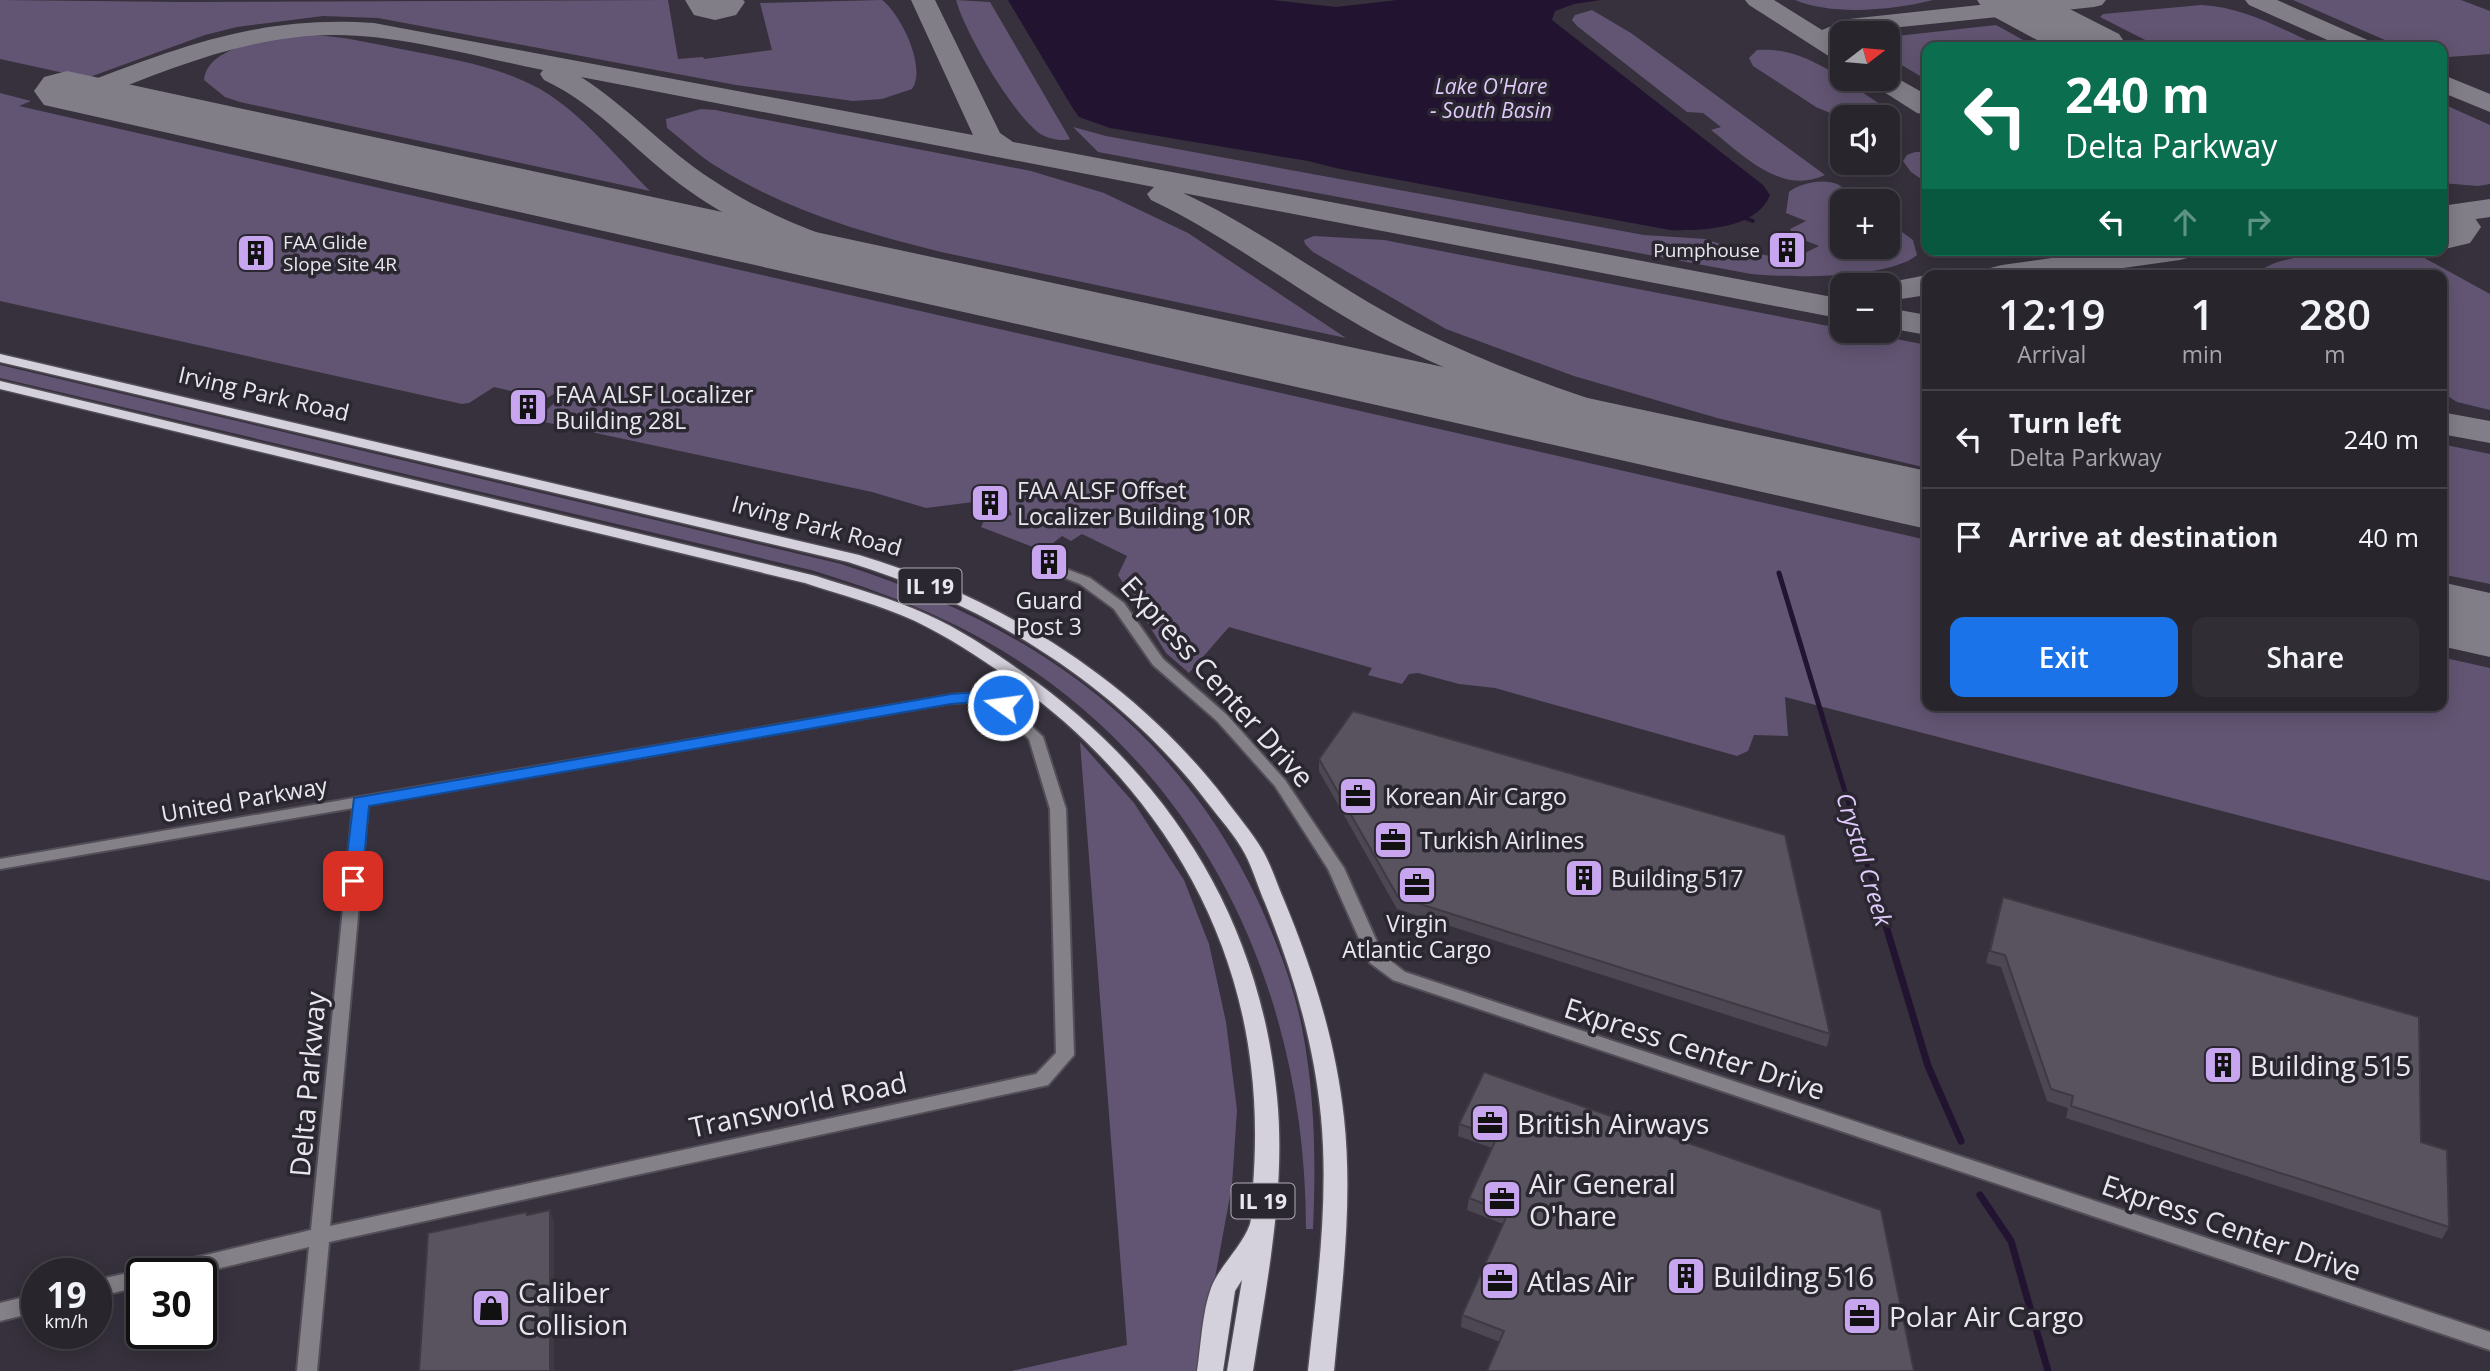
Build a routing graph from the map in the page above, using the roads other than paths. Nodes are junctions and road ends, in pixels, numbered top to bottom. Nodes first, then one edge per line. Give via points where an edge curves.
1 (0, 358) edge
2 (0, 384) edge
3 (1056, 569) dead end
4 (992, 696) joint
5 (360, 802) junction
6 (0, 864) edge
7 (1262, 1226) junction
8 (320, 1236) junction
9 (217, 1260) edge
10 (21, 1307) edge
11 (0, 1312) edge
12 (2490, 1341) edge
13 (307, 1371) edge
14 (1210, 1371) edge
15 (1240, 1371) edge
16 (1321, 1371) edge

1 - 16 main road, Irving Park Road / IL 19 via 864,562 988,612 1099,682 1187,762 1255,855 1315,1014 1335,1152
2 - 7 main road, IL 19 via 810,579 911,614 1028,681 1086,727 1129,770 1186,848 1220,910 1244,975 1257,1029 1266,1098
3 - 12 street, Express Center Drive via 1085,581 1119,606 1158,662 1222,718 1273,775 1336,869 1376,959 1399,976
4 - 5 street, United Parkway via 951,699
4 - 8 street, Transworld Road via 1035,737 1058,809 1065,1055 1042,1080
5 - 6 street, United Parkway
5 - 8 street, Delta Parkway
7 - 14 main road via 1223,1289
7 - 15 main road, IL 19
8 - 9 street, Transworld Road
8 - 13 street, Delta Parkway
10 - 11 street

